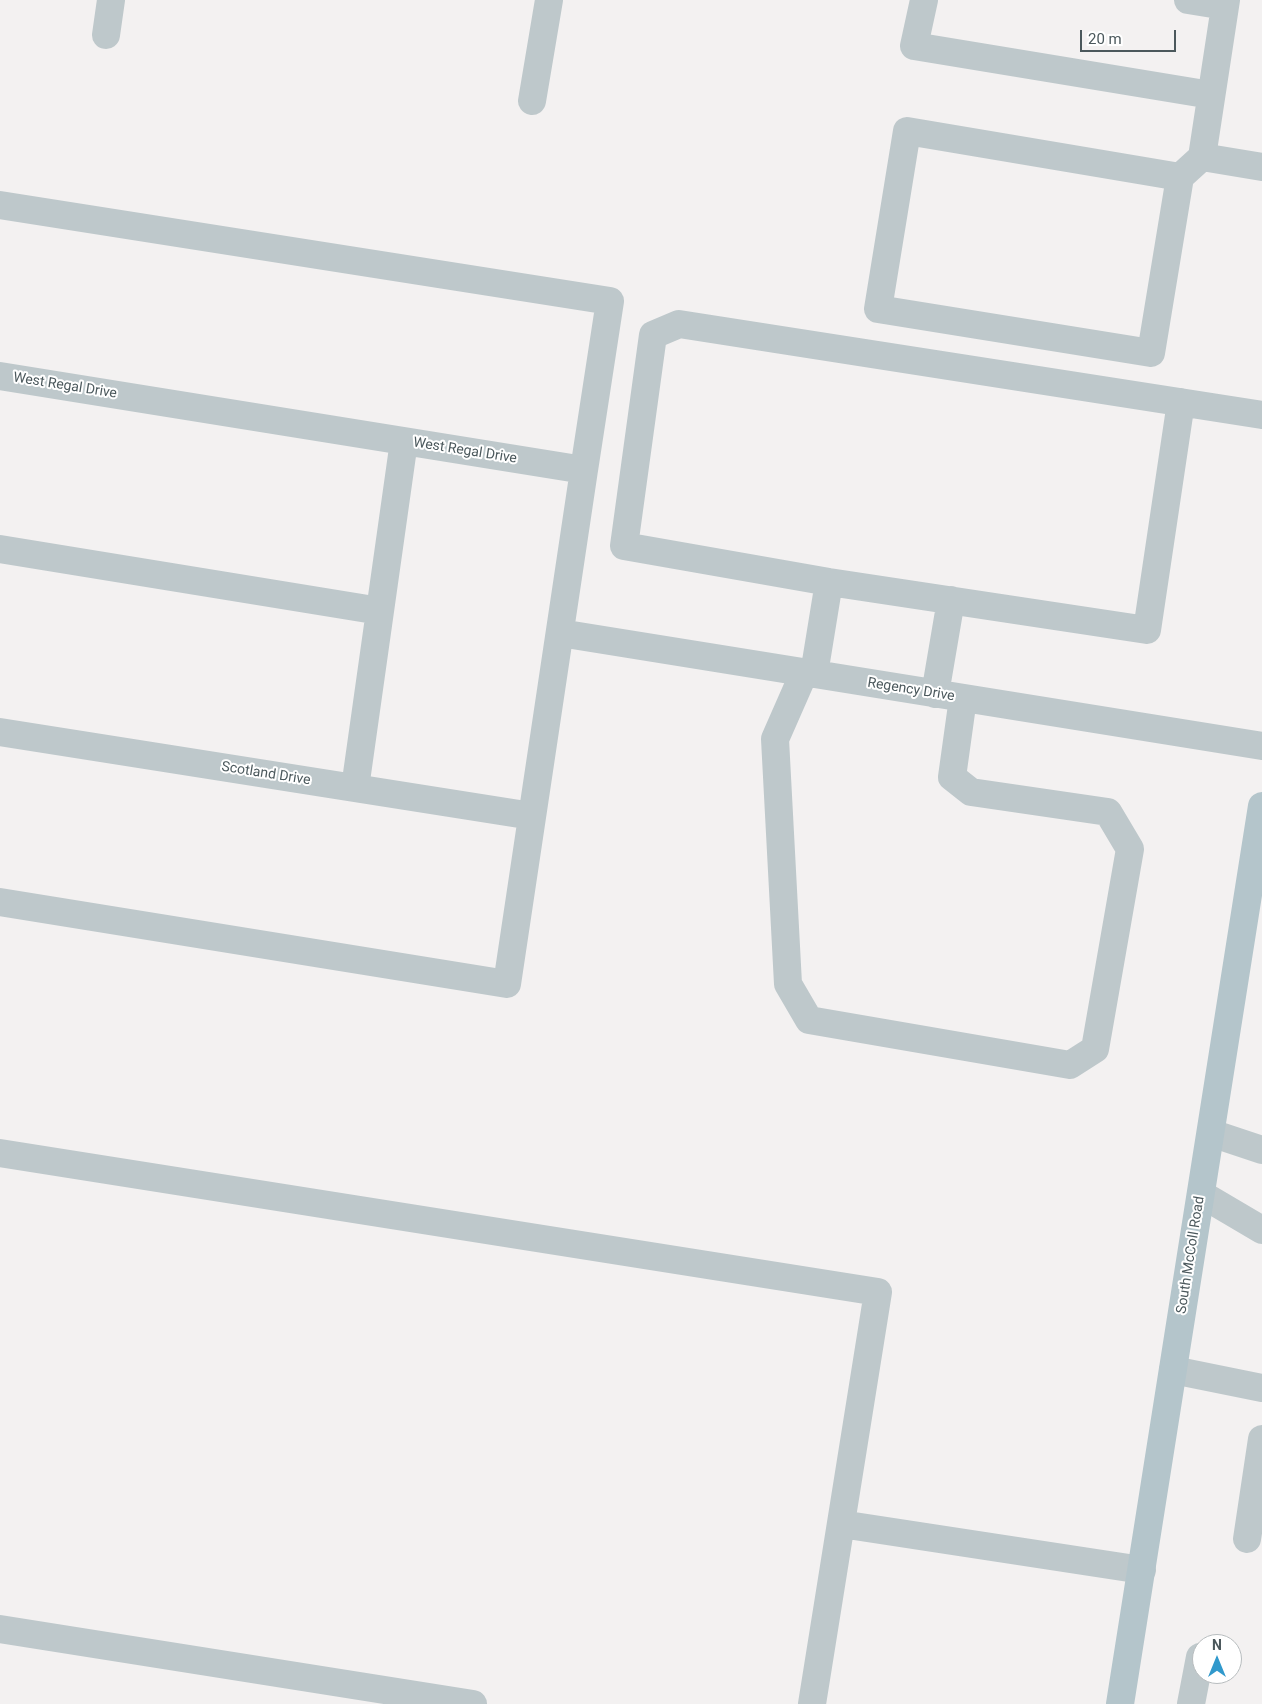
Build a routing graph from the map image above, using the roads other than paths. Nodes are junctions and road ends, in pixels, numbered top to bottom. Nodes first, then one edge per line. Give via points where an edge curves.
1 (111, 0) edge
2 (549, 0) edge
3 (924, 0) edge
4 (1188, 0) edge
5 (1225, 3) edge
6 (106, 35) dead end
7 (1211, 95) junction
8 (532, 100) dead end
9 (1202, 157) junction
10 (1262, 167) edge
11 (1180, 177) junction
12 (0, 205) edge
13 (0, 376) edge
14 (1181, 402) junction
15 (1262, 414) edge
16 (404, 441) junction
17 (584, 470) junction
18 (0, 549) edge
19 (829, 582) junction
20 (951, 600) junction
21 (380, 611) junction
22 (560, 633) junction
23 (809, 674) junction
24 (935, 694) junction
25 (963, 698) junction
26 (0, 732) edge
27 (1262, 746) edge
28 (355, 788) junction
29 (1262, 806) edge
30 (532, 816) junction
31 (0, 902) edge
32 (1254, 903) edge
33 (1211, 1133) junction
34 (1262, 1150) edge
35 (0, 1154) edge
36 (1201, 1194) junction
37 (1262, 1230) edge
38 (1173, 1370) junction
39 (1262, 1388) edge
40 (1262, 1439) edge
41 (841, 1524) junction
42 (1247, 1539) dead end
43 (1142, 1570) junction
44 (0, 1629) edge
45 (1195, 1684) edge
46 (473, 1704) edge
47 (812, 1704) edge
48 (1120, 1704) edge
49 (1191, 1704) edge

1 - 6 street
2 - 8 street
3 - 7 street via 914,46
4 - 5 street
5 - 7 street
7 - 9 street
9 - 10 street
9 - 11 street
11 - 11 street via 1151,353 878,309 907,130
12 - 17 street via 610,300
13 - 16 street, West Regal Drive
14 - 15 street
14 - 19 street via 679,324 653,335 624,546
14 - 20 street via 1147,630
16 - 17 street, West Regal Drive
16 - 21 street
17 - 22 street
18 - 21 street
19 - 20 street
19 - 23 street
20 - 24 street
21 - 28 street
22 - 23 street, Regency Drive
22 - 30 street
23 - 24 street, Regency Drive
23 - 25 street via 775,739 788,984 808,1020 1070,1065 1095,1049 1130,849 1108,812 971,792 952,777
24 - 25 street, Regency Drive
25 - 27 street, Regency Drive
26 - 28 street, Scotland Drive
28 - 30 street, Scotland Drive
29 - 32 main road, South McColl Road
30 - 31 street via 507,984
32 - 33 main road, South McColl Road
33 - 34 street
33 - 36 main road, South McColl Road
35 - 41 street via 878,1292
36 - 37 street
36 - 38 main road, South McColl Road
38 - 39 street
38 - 43 main road, South McColl Road
40 - 42 street
41 - 43 street
41 - 47 street
43 - 48 main road, South McColl Road
44 - 46 street
45 - 49 street

